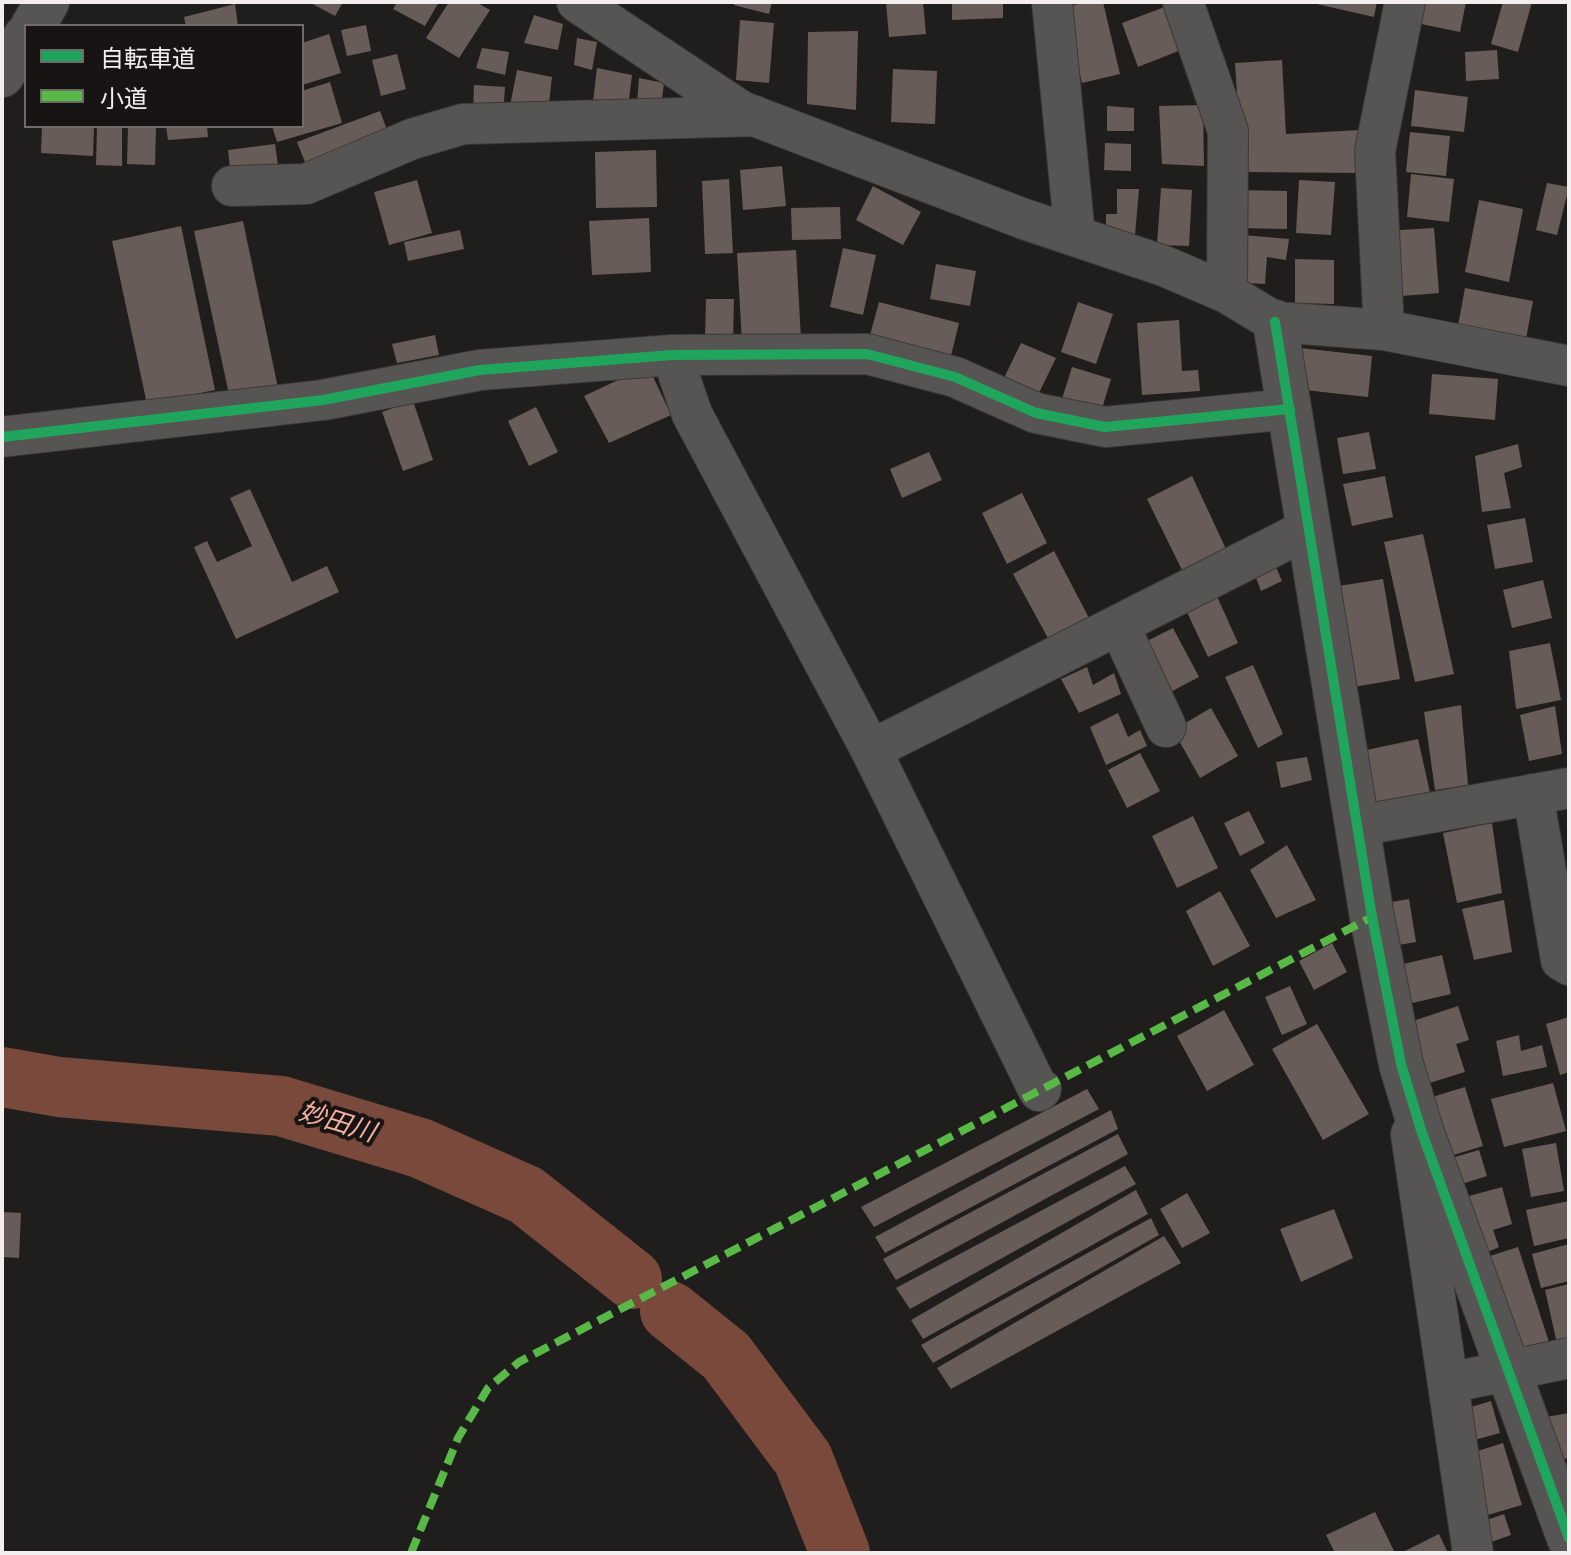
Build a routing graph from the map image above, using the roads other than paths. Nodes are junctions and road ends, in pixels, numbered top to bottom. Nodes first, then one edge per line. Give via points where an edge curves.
1 (47, 2) edge
2 (577, 2) edge
3 (1052, 2) edge
4 (1183, 2) edge
5 (1405, 2) edge
6 (34, 24) edge
7 (24, 39) edge
8 (2, 75) edge
9 (755, 116) junction
10 (232, 186) dead end
11 (1075, 236) junction
12 (1227, 293) junction
13 (1275, 322) junction
14 (1384, 330) junction
15 (672, 355) junction
16 (1569, 366) edge
17 (1290, 409) junction
18 (2, 437) edge
19 (1310, 528) junction
20 (1119, 625) junction
21 (1166, 727) dead end
22 (871, 750) junction
23 (1551, 791) edge
24 (1357, 826) junction
25 (1569, 965) edge
26 (1401, 1064) junction
27 (1041, 1089) dead end
28 (1569, 1358) edge
29 (1509, 1369) junction
30 (1448, 1383) junction
31 (1569, 1538) edge
32 (1473, 1553) edge

1 - 6 street
2 - 9 street
3 - 11 street
4 - 12 street via 1228,131
5 - 14 street via 1375,151
7 - 8 street
9 - 10 street via 463,124 412,139 306,184
9 - 11 street
11 - 12 street
12 - 13 street
13 - 14 street
13 - 17 street
14 - 16 street
15 - 17 street via 867,354 955,377 1036,413 1105,427
15 - 18 street via 480,370 323,400
15 - 22 street via 692,414
17 - 19 street
19 - 20 street
19 - 24 street
20 - 21 street
20 - 22 street
22 - 27 street
23 - 24 street
23 - 25 street via 1561,960
24 - 26 street
26 - 29 street
26 - 30 street
28 - 29 street
29 - 30 street
29 - 31 street
30 - 32 street

